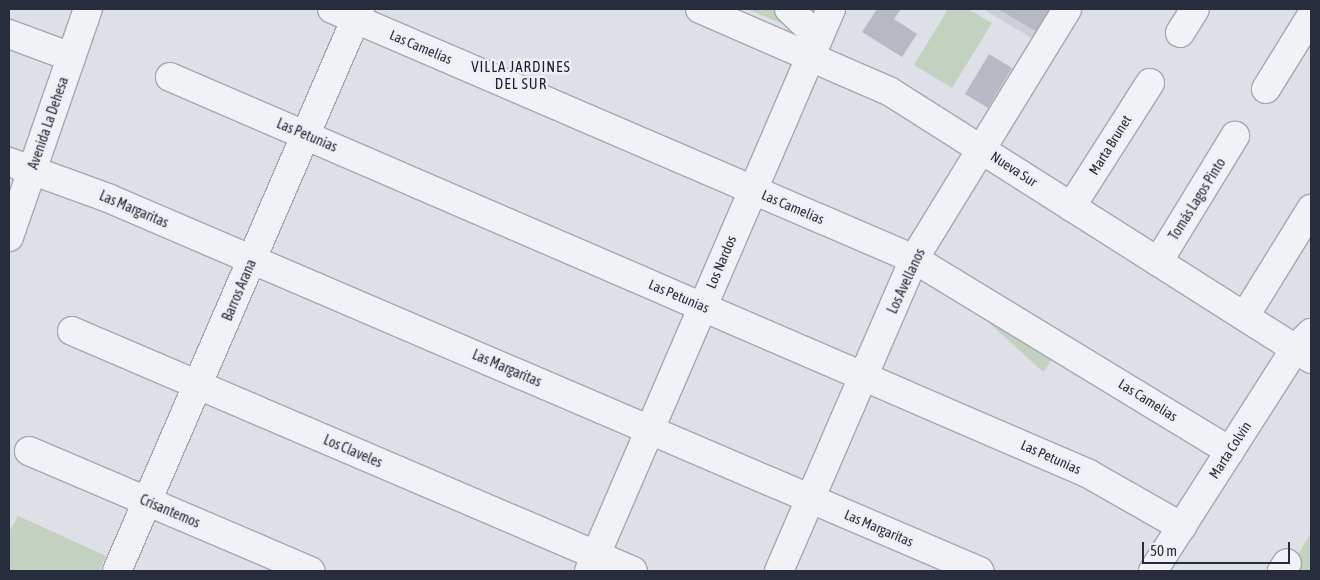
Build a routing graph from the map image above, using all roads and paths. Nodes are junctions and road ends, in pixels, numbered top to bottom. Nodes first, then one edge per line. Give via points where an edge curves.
1 (88, 9) edge
2 (700, 9) edge
3 (788, 9) edge
4 (831, 9) edge
5 (1067, 9) edge
6 (1195, 9) edge
7 (349, 12) edge
8 (1311, 16) edge
9 (1180, 33) dead end
10 (9, 34) edge
11 (814, 47) junction
12 (71, 56) junction
13 (170, 77) dead end
14 (1150, 82) dead end
15 (1266, 89) dead end
16 (306, 135) junction
17 (1235, 136) dead end
18 (979, 146) junction
19 (20, 166) edge
20 (752, 190) junction
21 (1071, 207) junction
22 (1311, 209) edge
23 (9, 237) edge
24 (914, 258) junction
25 (252, 259) junction
26 (1158, 262) junction
27 (703, 306) junction
28 (1245, 316) junction
29 (72, 331) dead end
30 (1306, 347) edge
31 (864, 376) junction
32 (198, 385) junction
33 (649, 429) junction
34 (30, 451) dead end
35 (1230, 451) junction
36 (810, 498) junction
37 (147, 501) junction
38 (1182, 526) junction
39 (592, 563) edge
40 (117, 571) edge
41 (310, 571) edge
42 (633, 571) edge
43 (779, 571) edge
44 (979, 571) edge
45 (1153, 571) edge

1 - 12 street, Avenida La Dehesa
2 - 11 street, Nueva Sur
3 - 11 street
4 - 11 street, Los Nardos
5 - 18 street, Los Avellanos
6 - 9 street
7 - 16 street, Barros Arana
7 - 20 street, Las Camelias
8 - 15 street
10 - 12 street
11 - 18 street, Nueva Sur
11 - 20 street, Los Nardos
12 - 19 street, Avenida La Dehesa
13 - 16 street, Las Petunias
14 - 21 street, Marta Brunet
16 - 25 street, Barros Arana
16 - 27 street, Las Petunias
17 - 26 street, Tomás Lagos Pinto
18 - 21 street, Nueva Sur
18 - 24 street, Los Avellanos
19 - 23 street, Avenida La Dehesa
19 - 25 street, Las Margaritas
20 - 24 street, Las Camelias
20 - 27 street, Los Nardos
21 - 26 street, Nueva Sur
22 - 28 street
24 - 31 street, Los Avellanos
24 - 35 street, Las Camelias
25 - 32 street, Barros Arana
25 - 33 street, Las Margaritas
26 - 28 street, Nueva Sur
27 - 31 street, Las Petunias
27 - 33 street, Los Nardos
28 - 30 street, Nueva Sur
29 - 32 street, Los Claveles
30 - 35 street, Marta Colvin
31 - 36 street, Los Avellanos
31 - 38 street, Las Petunias via 1106,482
32 - 37 street, Barros Arana
32 - 39 street, Los Claveles
33 - 36 street, Las Margaritas
33 - 39 street, Los Nardos
34 - 37 street, Crisantemos
35 - 38 street, Marta Colvin
36 - 43 street, Los Avellanos
36 - 44 street, Las Margaritas
37 - 40 street, Barros Arana
37 - 41 street, Crisantemos
38 - 45 street, Marta Colvin
39 - 42 street, Los Claveles

